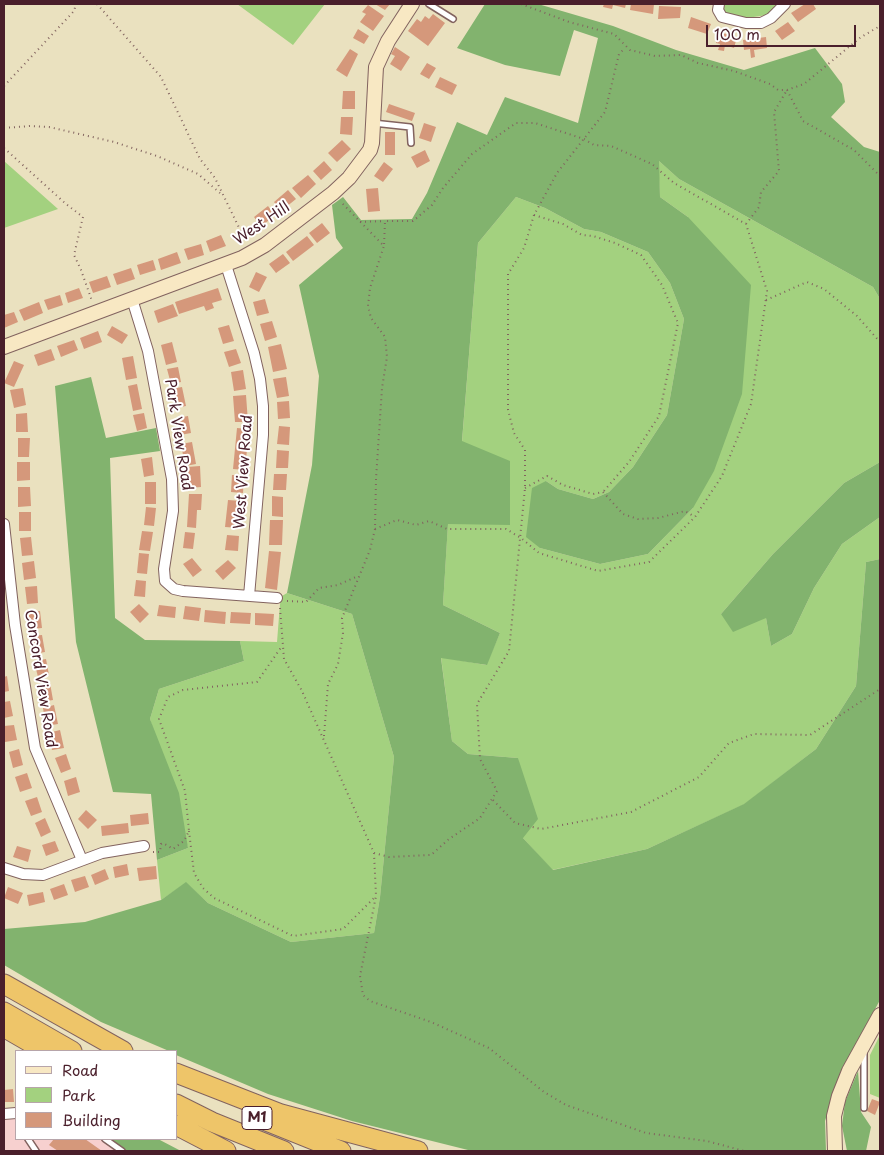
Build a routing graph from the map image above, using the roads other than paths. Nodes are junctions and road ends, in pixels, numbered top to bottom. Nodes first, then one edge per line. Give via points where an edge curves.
1 (412, 4) edge
2 (429, 4) edge
3 (719, 4) edge
4 (785, 4) edge
5 (453, 19) dead end
6 (373, 123) junction
7 (411, 143) dead end
8 (226, 265) junction
9 (132, 299) junction
10 (4, 347) edge
11 (4, 524) edge
12 (250, 596) junction
13 (277, 598) road end
14 (144, 846) road end
15 (82, 860) junction
16 (4, 868) edge
17 (4, 984) edge
18 (4, 1012) edge
19 (880, 1015) edge
20 (4, 1027) edge
21 (863, 1047) junction
22 (120, 1049) edge
23 (42, 1050) edge
24 (70, 1050) edge
25 (178, 1074) edge
26 (178, 1079) edge
27 (178, 1105) edge
28 (864, 1108) dead end
29 (178, 1126) edge
30 (29, 1140) edge
31 (106, 1140) edge
32 (36, 1151) edge
33 (122, 1151) edge
34 (226, 1151) edge
35 (284, 1151) edge
36 (341, 1151) edge
37 (418, 1151) edge
38 (835, 1151) edge

1 - 6 street, West Hill via 376,67
2 - 5 lane
3 - 4 street via 722,17 746,23 771,18
6 - 7 lane via 410,127
6 - 8 street, West Hill via 370,150 349,178 253,252
8 - 9 street, West Hill
8 - 12 street, West View Road via 258,370 263,406
9 - 10 street, West Hill
9 - 12 street, Park View Road via 148,351 172,479 165,582 183,591
11 - 15 street, Concord View Road via 15,625 35,748
12 - 13 street, Park View Road
14 - 15 street
15 - 16 street via 43,875 32,876
17 - 22 highway
18 - 24 highway
19 - 21 street
20 - 23 highway
21 - 28 lane
21 - 38 street via 839,1096 834,1116
25 - 37 highway via 281,1114
26 - 36 highway, M1 via 229,1105
27 - 35 highway, M1
29 - 34 highway
30 - 32 lane
31 - 33 lane

